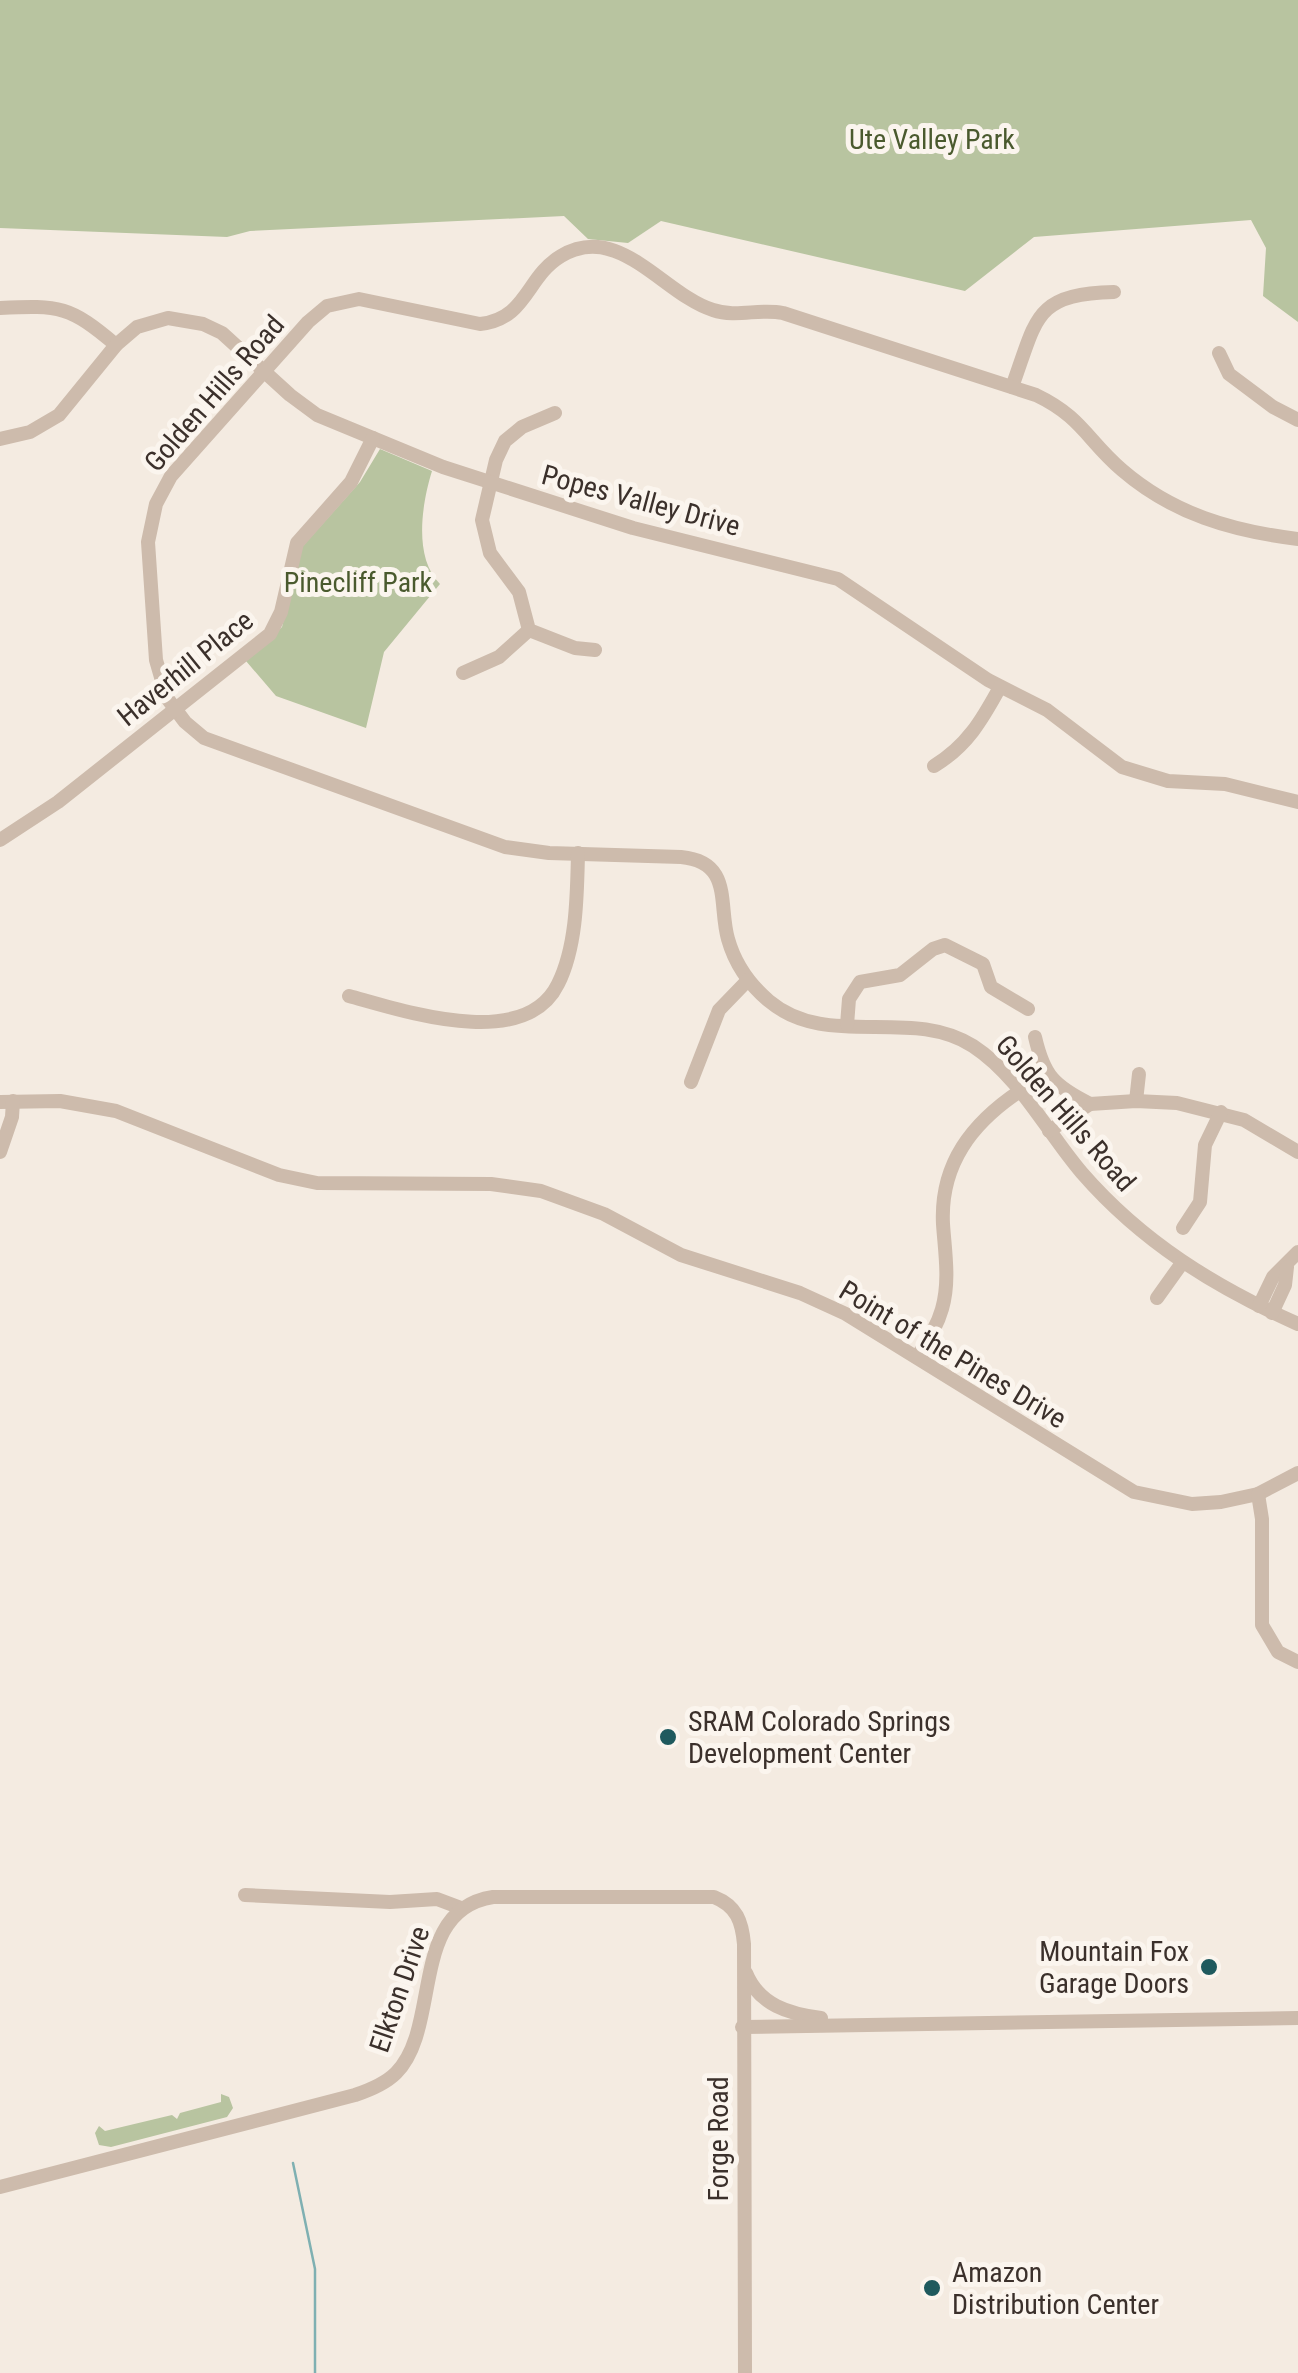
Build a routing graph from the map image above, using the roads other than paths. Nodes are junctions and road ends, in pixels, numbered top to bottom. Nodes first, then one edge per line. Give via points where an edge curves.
1 (1114, 292) dead end
2 (0, 308) edge
3 (116, 345) junction
4 (1219, 353) dead end
5 (264, 371) junction
6 (1012, 387) junction
7 (554, 413) dead end
8 (1298, 420) edge
9 (373, 438) junction
10 (0, 439) edge
11 (489, 483) junction
12 (1298, 539) edge
13 (528, 630) junction
14 (595, 650) dead end
15 (462, 673) dead end
16 (1000, 687) junction
17 (175, 710) junction
18 (934, 766) dead end
19 (1298, 802) edge
20 (0, 840) edge
21 (578, 853) junction
22 (748, 980) junction
23 (349, 996) dead end
24 (1028, 1009) dead end
25 (847, 1025) junction
26 (1034, 1037) dead end
27 (1139, 1074) dead end
28 (691, 1082) dead end
29 (1020, 1091) junction
30 (1136, 1101) junction
31 (6, 1102) edge
32 (1090, 1104) junction
33 (1221, 1112) junction
34 (1049, 1132) junction
35 (0, 1152) edge
36 (1298, 1152) edge
37 (1183, 1228) dead end
38 (1298, 1252) edge
39 (1182, 1263) junction
40 (1157, 1298) dead end
41 (1265, 1309) junction
42 (1298, 1324) edge
43 (918, 1357) junction
44 (1298, 1473) edge
45 (1258, 1494) junction
46 (1298, 1662) edge
47 (246, 1894) dead end
48 (460, 1908) junction
49 (732, 1908) joint
50 (743, 1967) junction
51 (1298, 2018) edge
52 (877, 2023) junction
53 (742, 2028) junction
54 (0, 2187) edge
55 (744, 2373) edge

1 - 6 street via 1074,294 1045,310
2 - 3 street via 64,309
3 - 5 street, Popes Valley Drive via 147,322 190,320 222,333
3 - 10 street, Popes Valley Drive via 50,422
4 - 8 street via 1229,374
5 - 6 street, Golden Hills Road via 318,312 336,302 358,299 491,322 517,308 560,257 601,248 624,254 708,309 783,313
5 - 9 street, Popes Valley Drive via 317,415
5 - 17 street, Golden Hills Road via 171,476 152,518 156,660
6 - 12 street, Golden Hills Road via 1068,412 1124,472 1188,513 1244,532
7 - 11 street via 505,441
9 - 11 street, Popes Valley Drive
9 - 17 street, Haverhill Place via 351,482 297,543 274,627
11 - 13 street via 485,542 515,584
11 - 16 street, Popes Valley Drive via 633,528 826,574
13 - 14 street
13 - 15 street via 499,657
16 - 18 street via 974,732
16 - 19 street, Popes Valley Drive via 1047,710 1133,772
17 - 20 street, Haverhill Place
17 - 21 street, Golden Hills Road via 219,745 489,842
21 - 22 street, Golden Hills Road via 689,858 707,866 722,889 728,938
21 - 23 street via 562,974 552,995 528,1014 510,1020 436,1018
22 - 25 street, Golden Hills Road via 789,1014
22 - 28 street via 719,1010
24 - 25 street via 991,987 982,964 944,945 900,975 860,982 848,999
25 - 29 street, Golden Hills Road via 924,1028 957,1037 994,1062
26 - 32 street via 1048,1076
27 - 30 street
29 - 34 street, Golden Hills Road
29 - 43 street via 985,1117 955,1156 944,1202 945,1298
30 - 32 street
30 - 33 street
31 - 35 street via 12,1117
31 - 43 street, Point of the Pines Drive via 60,1101 116,1111 279,1175 317,1183 491,1184 540,1191 604,1214 681,1254 815,1299
32 - 34 street
33 - 36 street
33 - 37 street via 1205,1145 1200,1202
34 - 39 street, Golden Hills Road via 1117,1210
38 - 41 street
39 - 40 street
39 - 41 street, Golden Hills Road
41 - 42 street, Golden Hills Road
43 - 45 street, Point of the Pines Drive via 1134,1492 1192,1504
44 - 45 street, Point of the Pines Drive
45 - 46 street via 1262,1624 1278,1652
47 - 48 street via 437,1899
48 - 49 street, Elkton Drive via 493,1897 684,1896 714,1897
48 - 54 street, Elkton Drive via 441,1937 410,2054 378,2086
49 - 50 street, Forge Road via 742,1927
50 - 52 street via 770,2004 807,2016
50 - 53 street, Forge Road
51 - 52 street
52 - 53 street
53 - 55 street, Forge Road

